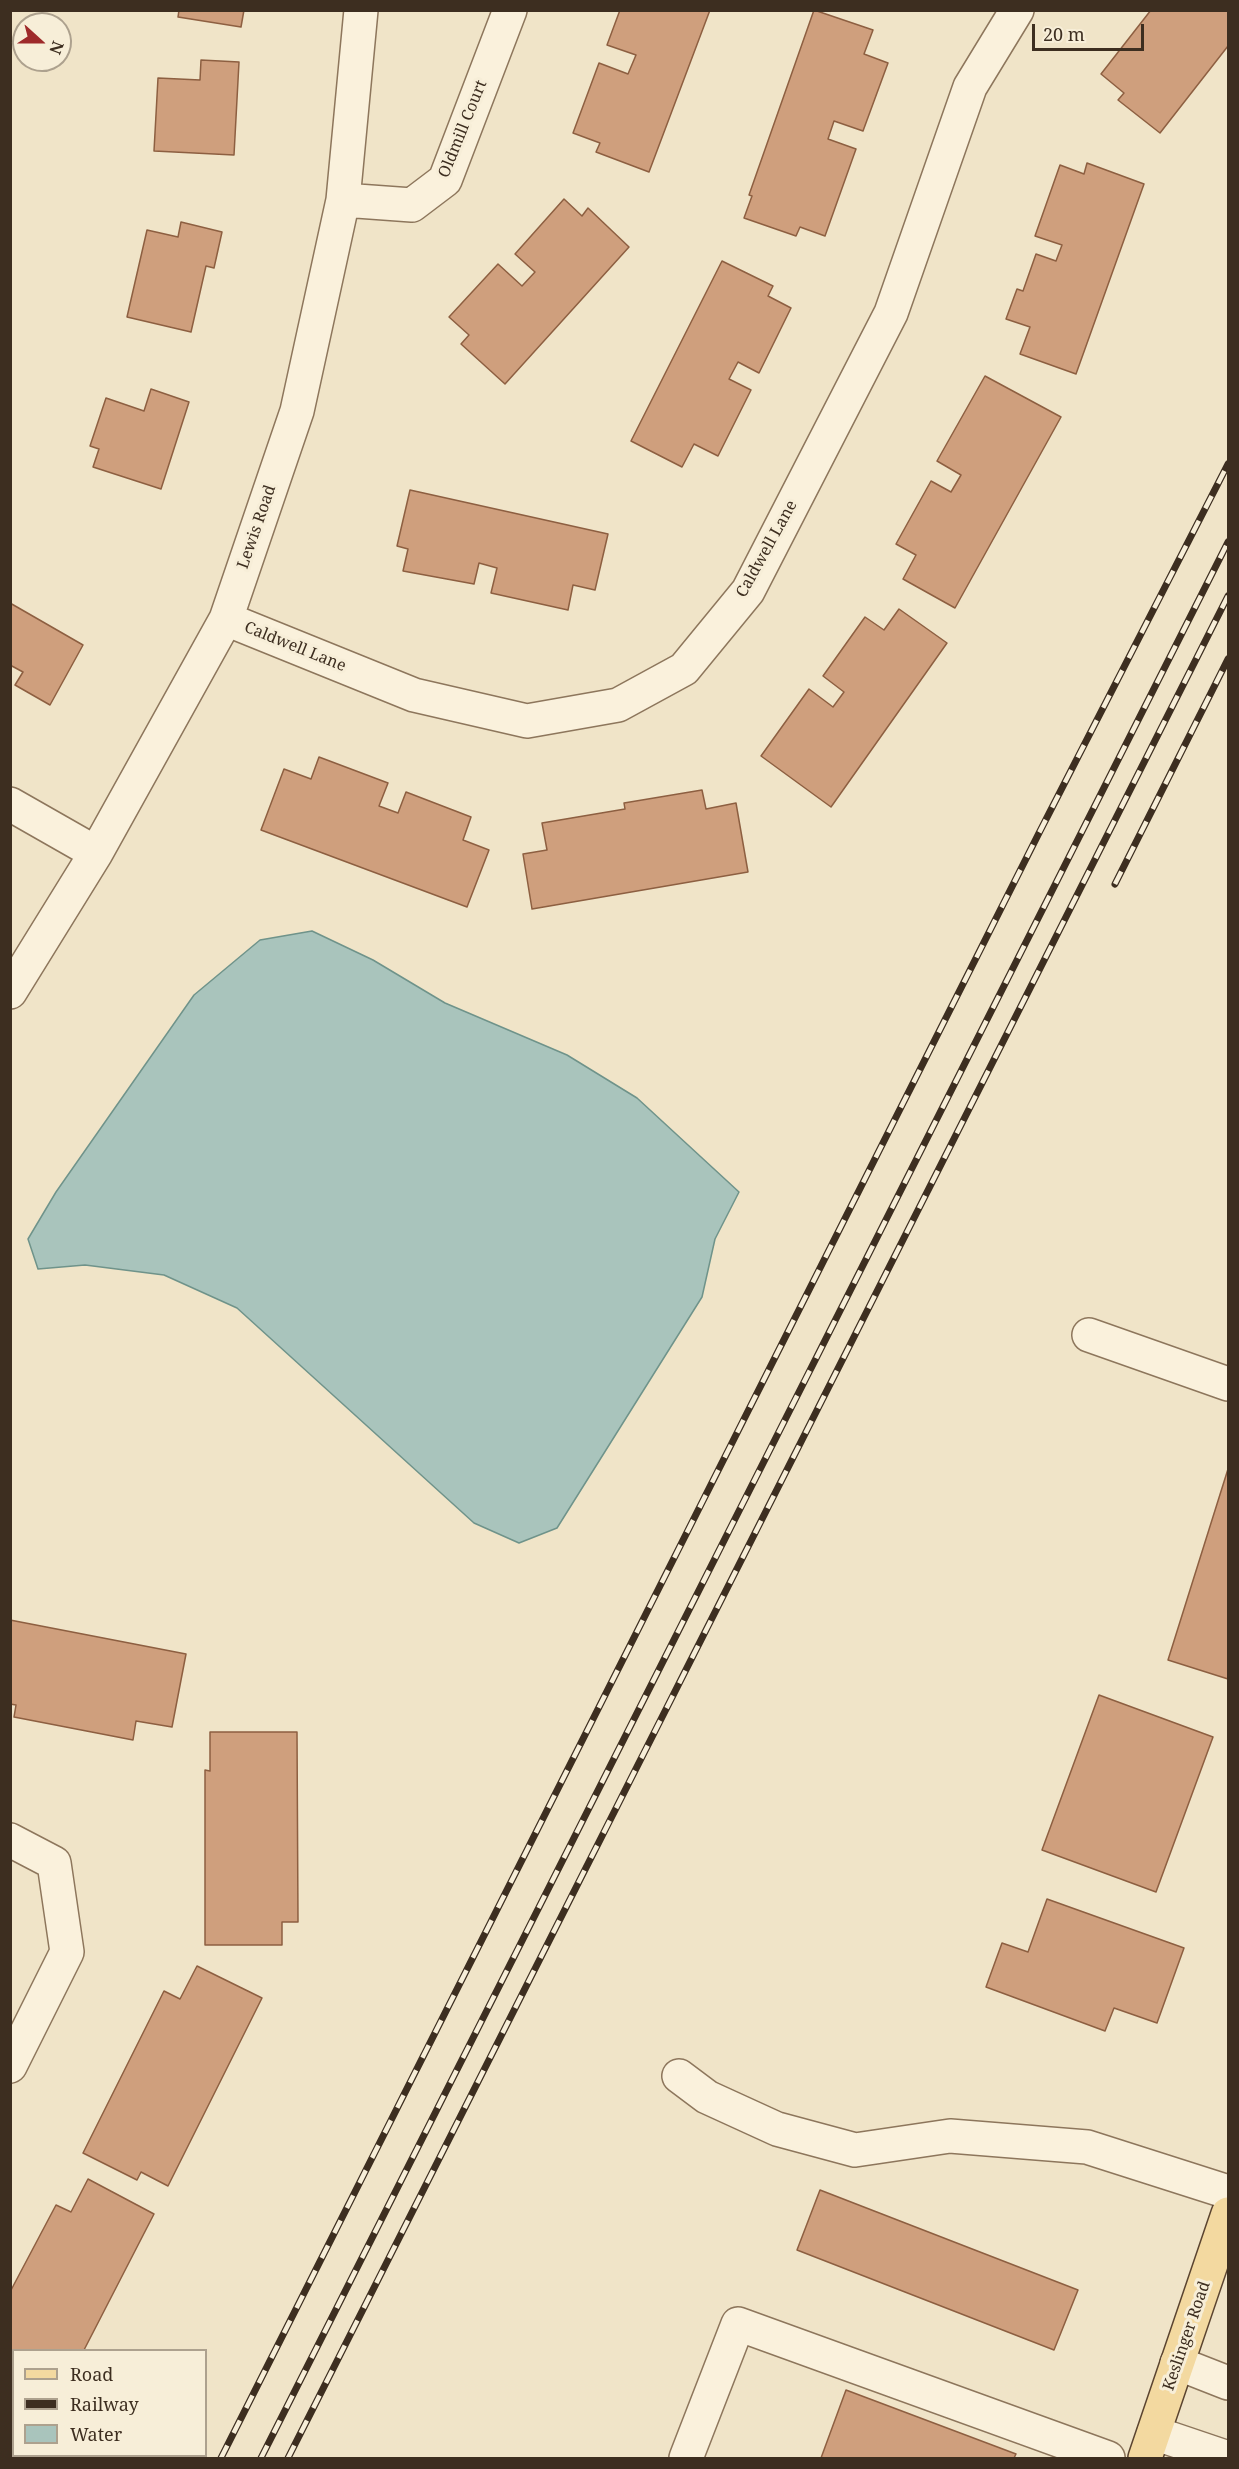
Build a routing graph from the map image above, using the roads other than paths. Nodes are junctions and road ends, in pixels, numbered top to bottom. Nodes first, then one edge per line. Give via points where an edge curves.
1 (361, 10) edge
2 (510, 10) edge
3 (1017, 10) edge
4 (343, 200) junction
5 (226, 620) junction
6 (10, 804) edge
7 (96, 853) junction
8 (10, 992) edge
9 (1089, 1335) dead end
10 (1228, 1384) edge
11 (10, 1840) edge
12 (10, 2066) edge
13 (679, 2076) dead end
14 (1228, 2192) edge
15 (1228, 2214) edge
16 (1177, 2363) junction
17 (1228, 2384) edge
18 (1150, 2446) edge
19 (686, 2458) edge
20 (1108, 2458) edge
21 (1228, 2458) edge

1 - 4 street, Lewis Road
2 - 4 street, Oldmill Court via 446,180 412,205
3 - 5 street, Caldwell Lane via 970,87 891,313 748,591 684,669 618,705 527,721 414,695
4 - 5 street, Lewis Road via 297,411
5 - 7 street, Lewis Road
6 - 7 street
7 - 8 street, Lewis Road
9 - 10 street
11 - 12 street via 54,1863 67,1952
13 - 14 street via 707,2097 777,2129 855,2150 950,2136 1087,2147
15 - 16 main road, Keslinger Road
16 - 17 street
16 - 18 main road, Keslinger Road
18 - 21 street
19 - 20 street via 738,2324

